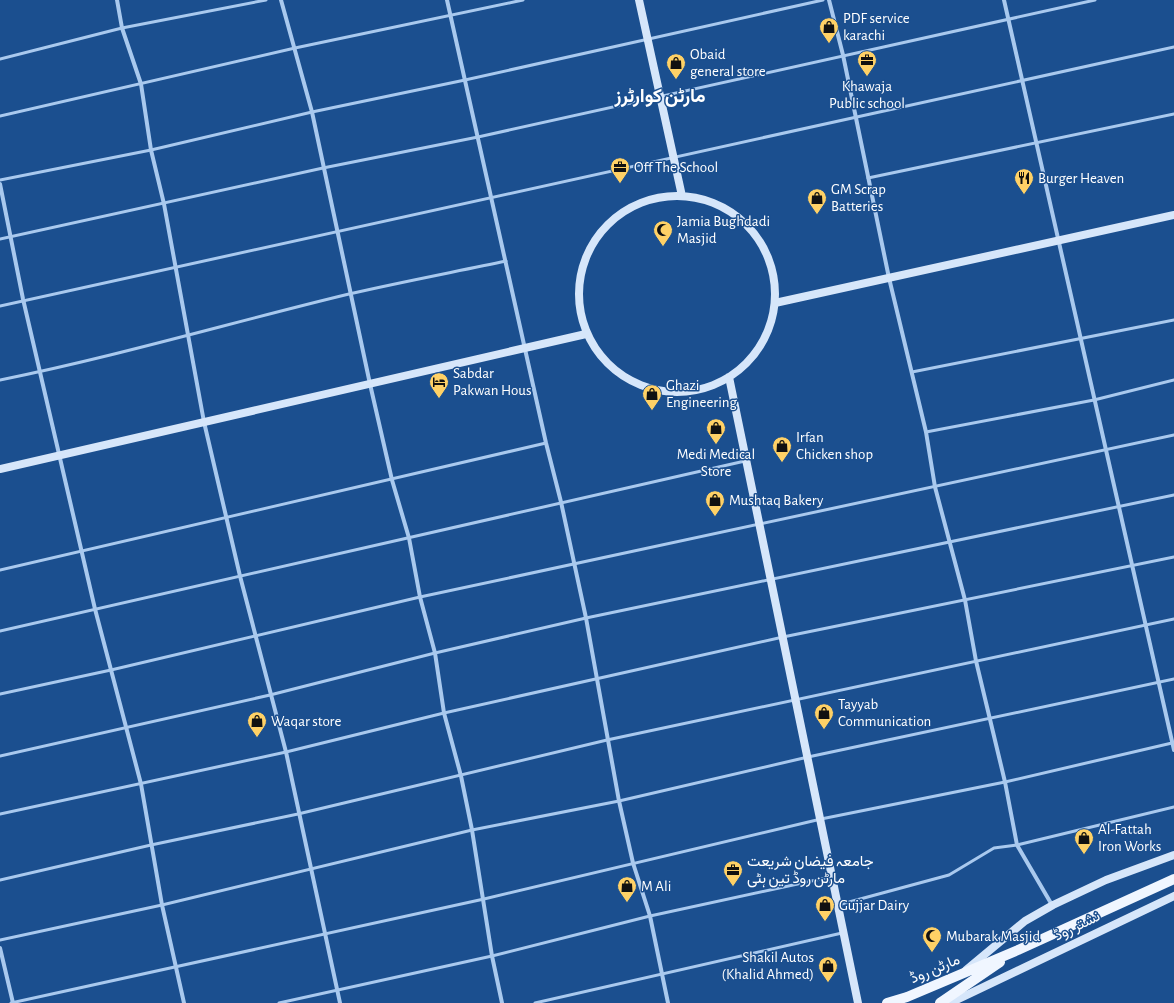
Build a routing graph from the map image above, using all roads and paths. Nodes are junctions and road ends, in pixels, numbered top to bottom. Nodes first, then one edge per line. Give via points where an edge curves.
1 (117, 0) edge
2 (266, 0) edge
3 (281, 0) edge
4 (447, 0) edge
5 (523, 0) edge
6 (639, 0) edge
7 (823, 0) edge
8 (829, 0) edge
9 (1004, 0) edge
10 (1095, 0) edge
11 (451, 16) junction
12 (1008, 19) junction
13 (122, 28) junction
14 (648, 39) junction
15 (1174, 47) edge
16 (295, 48) junction
17 (843, 55) junction
18 (0, 59) edge
19 (465, 80) junction
20 (1022, 80) junction
21 (141, 84) junction
22 (660, 96) junction
23 (312, 112) junction
24 (1174, 114) edge
25 (0, 116) edge
26 (854, 117) junction
27 (478, 136) junction
28 (1036, 143) junction
29 (151, 150) junction
30 (673, 156) junction
31 (323, 168) junction
32 (868, 178) junction
33 (0, 180) edge
34 (0, 184) edge
35 (682, 196) junction
36 (492, 198) junction
37 (164, 204) junction
38 (1174, 215) edge
39 (339, 231) junction
40 (11, 236) junction
41 (0, 239) edge
42 (1058, 240) junction
43 (506, 261) junction
44 (176, 267) junction
45 (889, 278) junction
46 (350, 294) junction
47 (23, 299) junction
48 (775, 303) junction
49 (0, 306) edge
50 (1174, 320) edge
51 (586, 334) junction
52 (187, 336) junction
53 (1081, 339) junction
54 (526, 348) junction
55 (41, 372) junction
56 (912, 372) junction
57 (729, 377) junction
58 (0, 380) edge
59 (1174, 380) edge
60 (370, 384) junction
61 (1094, 400) junction
62 (204, 422) junction
63 (926, 432) junction
64 (1174, 435) edge
65 (546, 443) junction
66 (1106, 450) junction
67 (60, 455) junction
68 (746, 460) junction
69 (0, 469) edge
70 (392, 480) junction
71 (935, 487) junction
72 (1174, 495) edge
73 (561, 502) junction
74 (1118, 507) junction
75 (226, 518) junction
76 (760, 525) junction
77 (409, 538) junction
78 (951, 542) junction
79 (83, 551) junction
80 (1174, 557) edge
81 (575, 564) junction
82 (1132, 565) junction
83 (0, 570) edge
84 (240, 576) junction
85 (771, 579) junction
86 (420, 597) junction
87 (965, 600) junction
88 (95, 609) junction
89 (586, 618) junction
90 (1174, 619) edge
91 (1146, 625) junction
92 (0, 631) edge
93 (255, 636) junction
94 (783, 636) junction
95 (435, 653) junction
96 (976, 661) junction
97 (111, 670) junction
98 (597, 679) junction
99 (1174, 679) edge
100 (1158, 682) junction
101 (0, 694) edge
102 (270, 695) junction
103 (796, 699) junction
104 (444, 713) junction
105 (990, 718) junction
106 (126, 727) junction
107 (607, 740) junction
108 (1172, 743) junction
109 (1174, 750) edge
110 (286, 752) junction
111 (0, 756) edge
112 (808, 757) junction
113 (461, 776) junction
114 (1004, 782) junction
115 (141, 784) junction
116 (619, 801) junction
117 (1174, 807) edge
118 (0, 814) edge
119 (298, 814) junction
120 (820, 819) junction
121 (472, 830) junction
122 (151, 845) junction
123 (1017, 845) junction
124 (1174, 855) edge
125 (633, 863) junction
126 (311, 868) junction
127 (832, 876) junction
128 (1174, 879) edge
129 (0, 880) edge
130 (1174, 896) edge
131 (484, 899) junction
132 (162, 905) junction
133 (838, 905) junction
134 (1053, 906) junction
135 (650, 916) junction
136 (844, 933) junction
137 (324, 934) junction
138 (0, 940) edge
139 (0, 948) edge
140 (1018, 950) junction
141 (492, 956) junction
142 (175, 966) junction
143 (962, 973) junction
144 (662, 975) junction
145 (337, 990) junction
146 (12, 1003) edge
147 (184, 1003) edge
148 (279, 1003) edge
149 (340, 1003) edge
150 (502, 1003) edge
151 (535, 1003) edge
152 (668, 1003) edge
153 (858, 1003) edge
154 (887, 1003) edge
155 (940, 1003) edge
156 (950, 1003) edge

1 - 13 street
2 - 13 lane
3 - 16 street
4 - 11 street
5 - 11 lane
6 - 14 street
7 - 14 lane
8 - 17 street
9 - 12 street
10 - 12 lane
11 - 16 lane
11 - 19 street
12 - 17 lane
12 - 20 street
13 - 18 lane
13 - 21 street
14 - 19 lane
14 - 22 street
15 - 20 lane
16 - 21 lane
16 - 23 street
17 - 22 lane
17 - 26 street
19 - 23 lane
19 - 27 street
20 - 26 lane
20 - 28 street
21 - 25 lane
21 - 29 street
22 - 27 lane
22 - 30 street
23 - 29 lane
23 - 31 street
24 - 28 lane
26 - 30 lane
26 - 32 street
27 - 31 lane
27 - 36 street
28 - 32 lane
28 - 42 street
29 - 33 lane
29 - 37 street
30 - 35 street
30 - 36 lane
31 - 37 lane
31 - 39 street
32 - 45 street
34 - 40 street
35 - 48 street via 713,202 740,218 761,242 773,271
35 - 51 street via 649,200 619,215 596,238 582,269 578,302
36 - 39 lane
36 - 43 street
37 - 40 lane
37 - 44 street
38 - 42 street
39 - 44 lane
39 - 46 street
40 - 41 lane
40 - 47 street
42 - 45 street
42 - 53 street
43 - 46 lane
43 - 54 street
44 - 47 lane
44 - 52 street
45 - 48 street
45 - 56 street
46 - 52 lane
46 - 60 street
47 - 49 lane
47 - 55 street
48 - 57 street via 768,332 752,358
50 - 53 lane
51 - 54 street
51 - 57 street via 605,362 632,382 664,392 698,390
52 - 55 lane
52 - 62 street
53 - 56 lane
53 - 61 street
54 - 60 street
54 - 65 street
55 - 58 lane
55 - 67 street
56 - 63 street
57 - 68 street
59 - 61 lane
60 - 62 street
60 - 70 street
61 - 63 lane
61 - 66 street
62 - 67 street
62 - 75 street
63 - 71 street
64 - 66 lane
65 - 70 lane
65 - 73 street
66 - 71 lane
66 - 74 street
67 - 69 street
67 - 79 street
68 - 73 lane
68 - 76 street
70 - 75 lane
70 - 77 street
71 - 76 lane
71 - 78 street
72 - 74 lane
73 - 77 lane
73 - 81 street
74 - 78 lane
74 - 82 street
75 - 79 lane
75 - 84 street
76 - 81 lane
76 - 85 street
77 - 84 lane
77 - 86 street
78 - 85 lane
78 - 87 street
79 - 83 lane
79 - 88 street
80 - 82 lane
81 - 86 lane
81 - 89 street
82 - 87 lane
82 - 91 street
84 - 88 lane
84 - 93 street
85 - 89 lane
85 - 94 street
86 - 93 lane
86 - 95 street
87 - 94 lane
87 - 96 street
88 - 92 lane
88 - 97 street
89 - 95 lane
89 - 98 street
90 - 91 lane
91 - 96 lane
91 - 100 street
93 - 97 lane
93 - 102 street
94 - 98 lane
94 - 103 street
95 - 102 lane
95 - 104 street
96 - 103 lane
96 - 105 street
97 - 101 lane
97 - 106 street
98 - 104 lane
98 - 107 street
99 - 100 lane
100 - 105 lane
100 - 108 street
102 - 106 lane
102 - 110 street
103 - 107 lane
103 - 112 street
104 - 110 lane
104 - 113 street
105 - 112 lane
105 - 114 street
106 - 111 lane
106 - 115 street
107 - 113 lane
107 - 116 street
108 - 109 street
108 - 114 lane
110 - 115 lane
110 - 119 street
112 - 116 lane
112 - 120 street
113 - 119 lane
113 - 121 street
114 - 120 lane
114 - 123 street
115 - 118 lane
115 - 122 street
116 - 121 lane
116 - 125 street
117 - 123 lane
119 - 122 lane
119 - 126 street
120 - 125 lane
120 - 127 street
121 - 126 lane
121 - 131 street
122 - 129 lane
122 - 132 street
123 - 133 lane via 994,848 949,875
123 - 134 street
124 - 134 street, نشتر روڈ via 1106,880
125 - 131 lane
125 - 135 street
126 - 132 lane
126 - 137 street
127 - 133 street
127 - 135 lane
128 - 140 main road, نشتر روڈ
130 - 156 street, نشتر روڈ
131 - 137 lane
131 - 141 street
132 - 138 lane
132 - 142 street
133 - 136 street
134 - 143 street, نشتر روڈ via 1025,921
135 - 141 lane
135 - 144 street
136 - 144 lane
136 - 153 street
137 - 142 lane
137 - 145 street
139 - 146 street
140 - 143 main road, مارٹن روڈ
140 - 155 main road, مارٹن روڈ
141 - 145 lane
141 - 150 street
142 - 146 lane
142 - 147 street
143 - 154 main road, مارٹن روڈ
144 - 151 lane
144 - 152 street
145 - 148 lane
145 - 149 street

